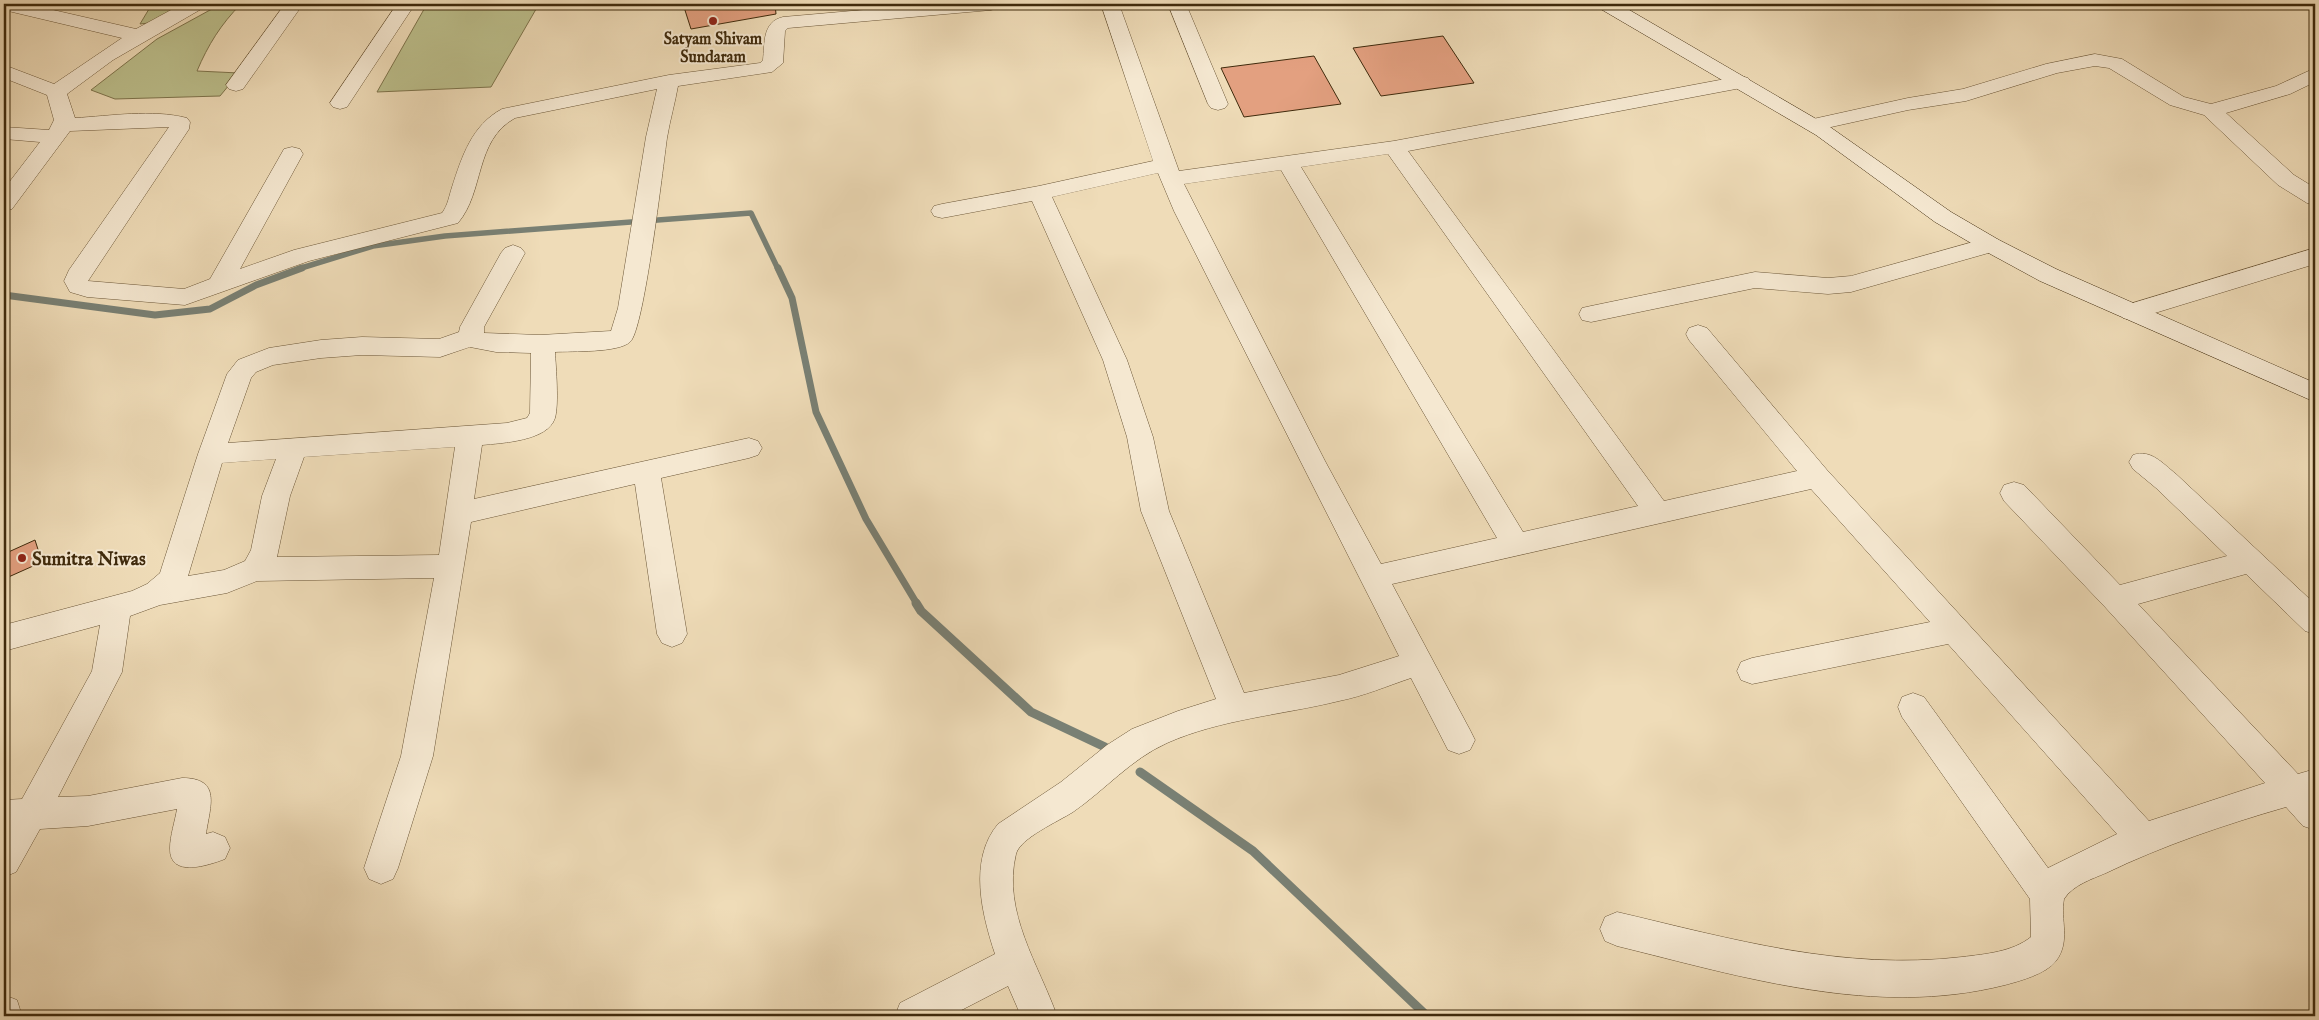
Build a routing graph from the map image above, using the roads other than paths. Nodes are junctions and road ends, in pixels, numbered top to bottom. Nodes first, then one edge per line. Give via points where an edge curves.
1 (4, 4) edge
2 (196, 4) edge
3 (294, 4) edge
4 (406, 4) edge
5 (992, 4) edge
6 (1110, 4) edge
7 (1177, 4) edge
8 (1606, 4) edge
9 (139, 36) junction
10 (4, 71) edge
11 (2315, 74) edge
12 (669, 81) junction
13 (1741, 82) junction
14 (236, 85) dead end
15 (57, 92) junction
16 (340, 104) dead end
17 (1218, 104) dead end
18 (2211, 111) junction
19 (1813, 126) junction
20 (59, 131) junction
21 (4, 133) edge
22 (1394, 147) junction
23 (292, 154) dead end
24 (1287, 162) junction
25 (1169, 172) junction
26 (1039, 193) junction
27 (2315, 198) edge
28 (4, 204) edge
29 (942, 211) dead end
30 (1991, 246) junction
31 (513, 253) dead end
32 (2315, 256) edge
33 (219, 285) junction
34 (2132, 312) junction
35 (1591, 314) dead end
36 (1698, 334) dead end
37 (471, 337) junction
38 (543, 344) junction
39 (2315, 393) edge
40 (470, 437) junction
41 (294, 448) junction
42 (749, 448) dead end
43 (210, 454) junction
44 (2142, 462) dead end
45 (647, 472) junction
46 (1817, 477) junction
47 (2014, 493) dead end
48 (1657, 512) junction
49 (457, 514) junction
50 (1516, 545) junction
51 (2250, 561) junction
52 (451, 566) junction
53 (255, 569) junction
54 (1373, 577) junction
55 (155, 594) junction
56 (2115, 598) junction
57 (117, 608) junction
58 (2315, 622) edge
59 (1954, 630) junction
60 (672, 634) dead end
61 (4, 638) edge
62 (1418, 663) junction
63 (1752, 672) dead end
64 (1913, 707) dead end
65 (1235, 708) junction
66 (1459, 740) dead end
67 (2304, 787) edge
68 (2315, 815) edge
69 (15, 821) edge
70 (2142, 838) junction
71 (213, 848) dead end
72 (4, 861) edge
73 (381, 868) dead end
74 (2047, 895) junction
75 (1617, 929) dead end
76 (1015, 963) junction
77 (913, 1016) edge
78 (1039, 1016) edge

1 - 9 street
2 - 9 street
3 - 14 street
4 - 16 street
5 - 12 street via 783,23 776,29 771,66
6 - 25 street
7 - 17 street
8 - 13 street
9 - 15 street
10 - 15 street
11 - 18 street via 2283,90
12 - 33 street via 500,117 489,125 482,138 450,218 328,248
12 - 38 street via 630,308 622,336
13 - 19 street
13 - 22 street
15 - 20 street via 66,118
18 - 19 street via 2177,101 2115,63 2095,60 2053,68 1966,95 1908,104
18 - 27 street via 2286,180
19 - 30 street
20 - 21 street
20 - 28 street
20 - 33 street via 158,120 181,124 81,270 76,284 87,289 172,297 184,297
22 - 24 street
22 - 48 street
23 - 33 street
24 - 25 street
24 - 50 street
25 - 26 street
25 - 54 street via 1185,211
26 - 29 street
26 - 65 street via 1115,360 1140,436 1155,511
30 - 34 street via 2048,276
30 - 35 street via 1851,284 1828,286 1755,280
31 - 37 street via 472,327
32 - 34 street
34 - 39 street
36 - 46 street
37 - 38 street via 481,342
37 - 43 street via 440,348 362,346 321,349 251,363 240,374
38 - 40 street via 543,413 539,423 519,431
40 - 41 street
40 - 49 street
41 - 43 street
41 - 53 street via 276,496 265,552
42 - 45 street
43 - 55 street via 175,574
44 - 51 street
45 - 49 street
45 - 60 street
46 - 48 street
46 - 59 street
47 - 56 street
48 - 50 street
49 - 52 street
50 - 54 street
51 - 56 street
51 - 58 street
52 - 53 street
52 - 73 street via 417,756
53 - 55 street via 227,581
54 - 62 street
55 - 57 street
56 - 67 street
57 - 61 street
57 - 69 street via 107,672
59 - 63 street
59 - 70 street
62 - 65 street via 1341,687
62 - 66 street
64 - 74 street
65 - 76 street via 1156,733 1135,744 1082,788 1007,838 1000,848 999,904 1007,944
67 - 68 street
67 - 70 street
69 - 71 street via 193,793 196,796 186,850 195,853
69 - 72 street
70 - 74 street via 2065,876 2053,884
74 - 75 street via 2049,939 2045,949 2035,956 1994,969 1928,978 1872,979 1800,971
76 - 77 street
76 - 78 street

